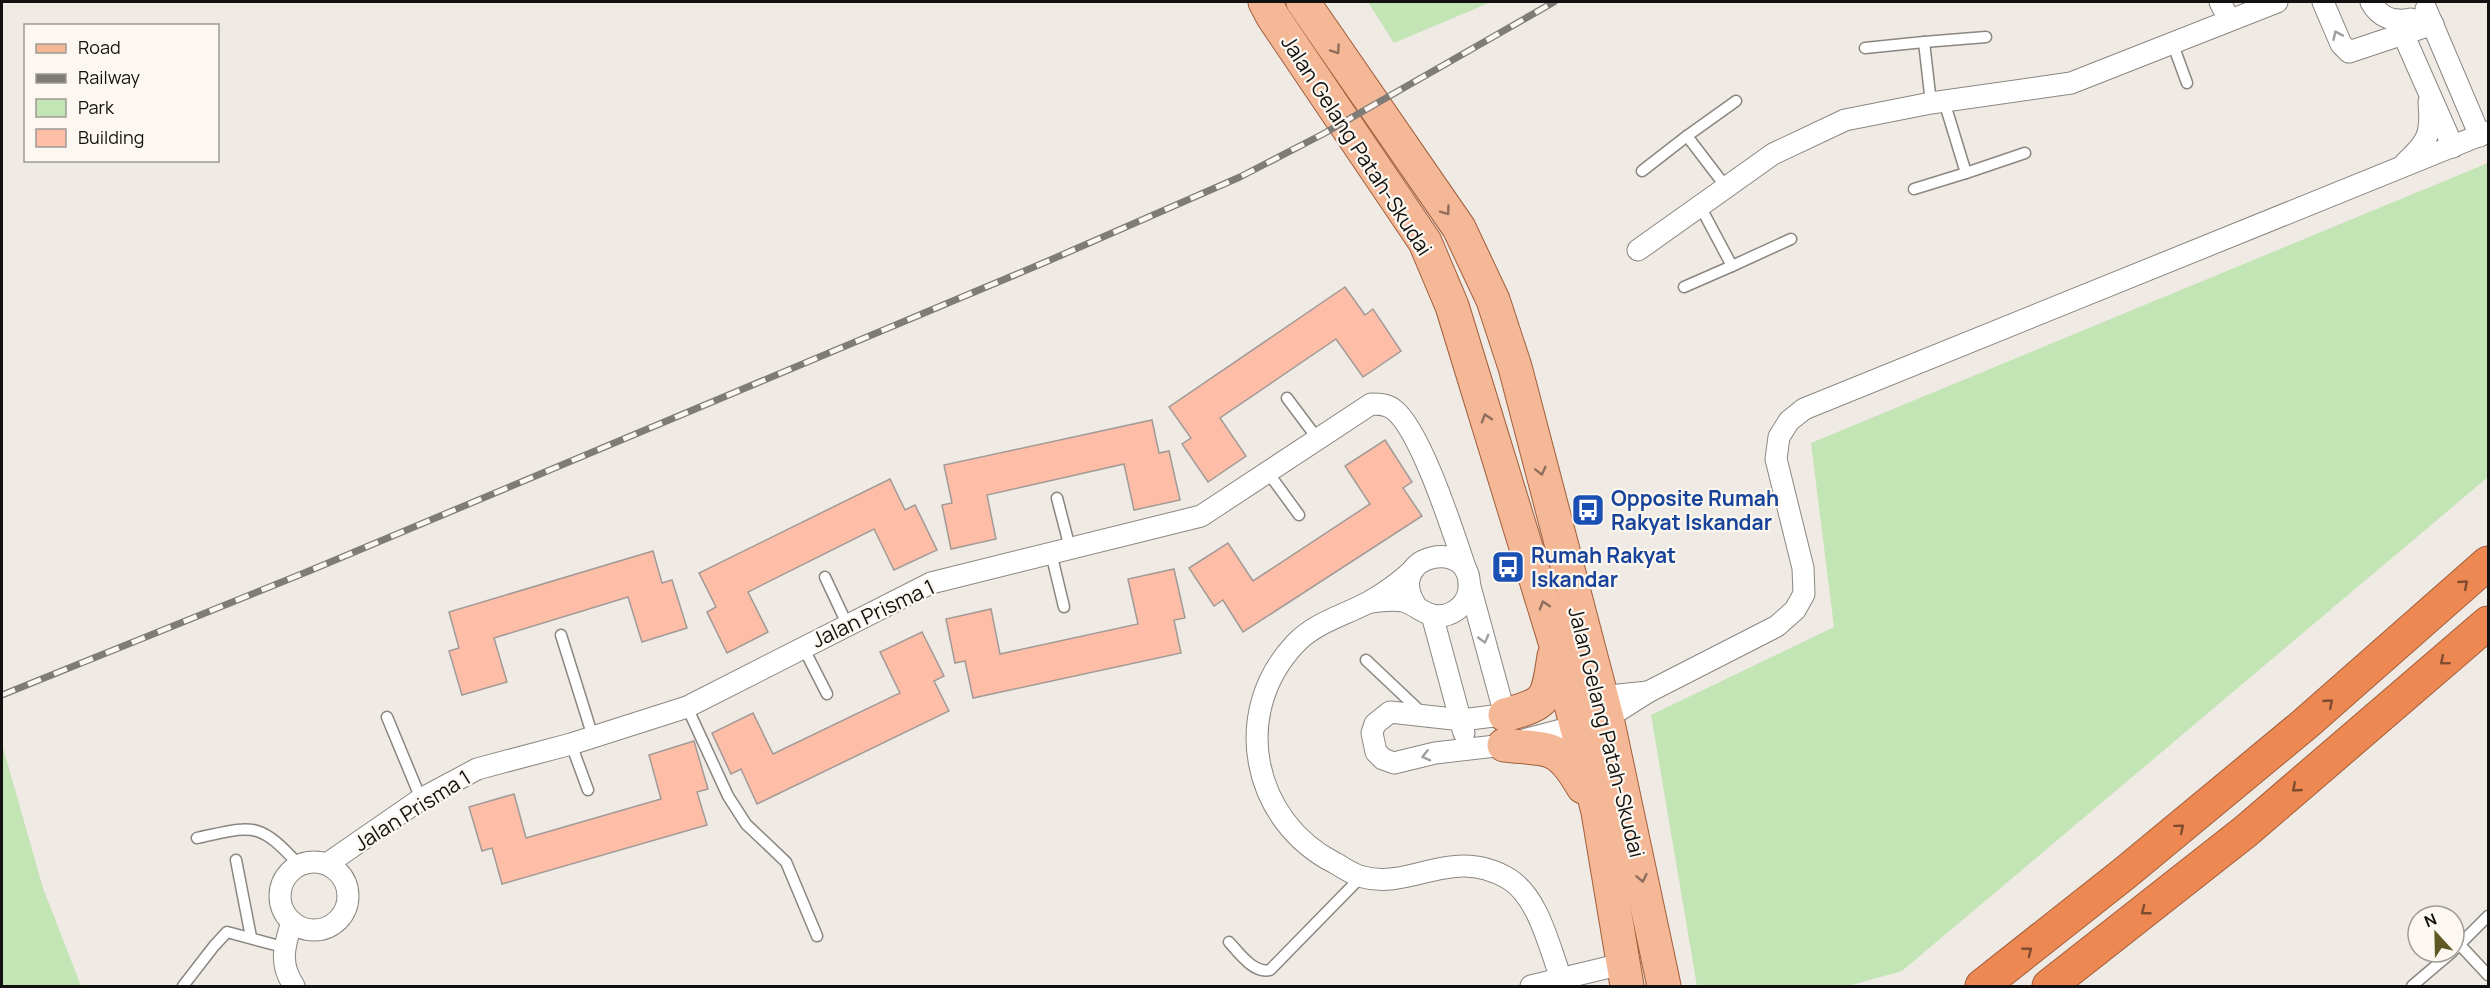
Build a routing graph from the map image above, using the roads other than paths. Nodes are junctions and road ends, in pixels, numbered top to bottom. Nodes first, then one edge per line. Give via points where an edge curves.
1 (1265, 2) edge
2 (1303, 2) edge
3 (2277, 2) edge
4 (2323, 2) edge
5 (2371, 2) edge
6 (2225, 10) edge
7 (2430, 12) edge
8 (2401, 28) junction
9 (1986, 37) dead end
10 (1924, 42) junction
11 (2172, 42) junction
12 (1865, 48) dead end
13 (2458, 80) junction
14 (2187, 83) dead end
15 (2428, 91) junction
16 (1736, 101) dead end
17 (1938, 102) junction
18 (2488, 114) edge
19 (2484, 134) edge
20 (1687, 136) junction
21 (2453, 147) junction
22 (2025, 153) dead end
23 (2397, 170) junction
24 (1642, 171) dead end
25 (1966, 172) junction
26 (1726, 187) junction
27 (1914, 189) dead end
28 (1700, 206) junction
29 (1791, 239) dead end
30 (1638, 250) dead end
31 (1732, 266) junction
32 (1684, 288) dead end
33 (1287, 398) dead end
34 (1317, 438) junction
35 (1267, 471) junction
36 (1057, 498) dead end
37 (1443, 502) junction
38 (1299, 515) dead end
39 (1060, 551) junction
40 (2488, 562) edge
41 (1420, 564) junction
42 (825, 577) dead end
43 (1468, 578) junction
44 (1367, 603) junction
45 (1064, 607) dead end
46 (1424, 610) junction
47 (2488, 623) edge
48 (847, 624) junction
49 (561, 636) dead end
50 (1556, 645) junction
51 (803, 646) junction
52 (1366, 660) dead end
53 (827, 694) dead end
54 (687, 707) junction
55 (1604, 707) junction
56 (1571, 714) junction
57 (1423, 715) junction
58 (387, 717) dead end
59 (1462, 720) junction
60 (1504, 730) junction
61 (593, 737) junction
62 (571, 744) junction
63 (1467, 748) junction
64 (588, 790) dead end
65 (421, 799) junction
66 (1598, 812) junction
67 (197, 838) dead end
68 (236, 860) dead end
69 (327, 864) junction
70 (299, 865) junction
71 (1361, 877) junction
72 (2488, 916) edge
73 (292, 922) junction
74 (817, 936) dead end
75 (251, 937) junction
76 (2466, 938) edge
77 (1229, 942) dead end
78 (284, 947) junction
79 (2466, 958) edge
80 (2438, 964) edge
81 (1624, 975) edge
82 (2488, 975) edge
83 (1561, 978) junction
84 (183, 987) edge
85 (294, 987) edge
86 (1531, 987) edge
87 (1664, 987) edge
88 (1982, 987) edge
89 (2049, 987) edge
90 (2412, 987) edge

50 -> 1 main road, Jalan Gelang Patah-Skudai via 1452,306 1425,242
2 -> 55 main road, Jalan Gelang Patah-Skudai via 1459,228 1492,300 1515,367
3 - 6 street
8 -> 4 street via 2349,52 2341,44
5 - 8 street via 2379,13
6 - 11 street
7 - 8 street
7 - 13 street
8 - 15 street
9 - 10 lane
10 - 12 lane
10 - 17 lane
11 - 14 lane
11 - 17 street via 2071,83
13 - 18 street via 2478,108
13 - 19 street
15 - 21 street
15 - 23 street via 2428,136 2422,148
16 - 20 lane
17 - 25 lane
17 - 26 street via 1845,120 1773,154
19 - 21 street
20 - 24 lane
20 - 26 lane
21 - 23 street
22 - 25 lane
23 - 55 street via 1804,409 1789,421 1779,437 1776,459 1803,568 1803,594 1795,610 1777,626 1648,692
25 - 27 lane
26 - 28 street
28 - 30 street
28 - 31 lane
29 - 31 lane
31 - 32 lane
33 - 34 lane
34 - 35 street, Jalan Prisma 1
34 - 37 street, Jalan Prisma 1 via 1371,404 1394,409 1410,430
35 - 38 lane
35 - 39 street, Jalan Prisma 1 via 1201,516
36 - 39 lane
37 - 41 street via 1438,538
37 - 43 street, Jalan Prisma 1
39 - 45 lane
39 - 48 street, Jalan Prisma 1 via 931,583
88 -> 40 highway via 2287,739
41 - 43 street via 1446,556 1455,559
41 - 44 street
41 - 46 street via 1409,589
42 - 48 lane
43 - 46 street via 1465,601 1459,608 1442,616
43 -> 60 street, Jalan Prisma 1
44 - 46 street via 1392,600
44 - 71 street via 1322,622 1295,644 1276,668 1263,696 1257,724 1258,762 1273,803 1295,835 1324,858
46 - 59 street
47 -> 89 highway via 2246,831
48 - 51 street, Jalan Prisma 1
49 - 61 lane
50 - 56 main road, Jalan Gelang Patah-Skudai
50 - 60 main road via 1550,686 1544,699
51 - 53 lane
51 - 54 street, Jalan Prisma 1
52 - 57 lane
54 - 61 street, Jalan Prisma 1
54 - 74 lane via 728,796 746,824 786,862
55 - 56 street
55 -> 87 main road, Jalan Gelang Patah-Skudai
56 - 60 street
56 - 60 street
56 - 66 main road, Jalan Gelang Patah-Skudai
57 - 59 street
63 -> 57 street via 1394,764 1376,752 1372,733 1381,717 1398,711
58 - 65 lane
59 - 60 street
59 - 63 street
60 - 63 street
60 - 66 main road via 1559,753
61 - 62 street, Jalan Prisma 1
62 - 64 lane
62 - 65 street, Jalan Prisma 1 via 477,769
65 - 69 street, Jalan Prisma 1
66 - 81 main road, Jalan Gelang Patah-Skudai
67 - 70 lane via 249,827 270,836
68 - 75 lane
69 - 70 street
69 - 73 street via 346,885 347,905 343,914 329,927 319,930
70 - 73 street via 280,887 281,906
71 - 77 lane via 1270,970 1255,968
71 - 83 street via 1381,881 1461,865 1486,869 1510,880 1531,902
72 - 76 lane
73 - 78 street
75 - 78 lane
75 - 84 lane via 227,932
78 - 85 street via 286,976
79 - 82 lane
80 - 90 lane
81 - 83 street
83 - 86 street

